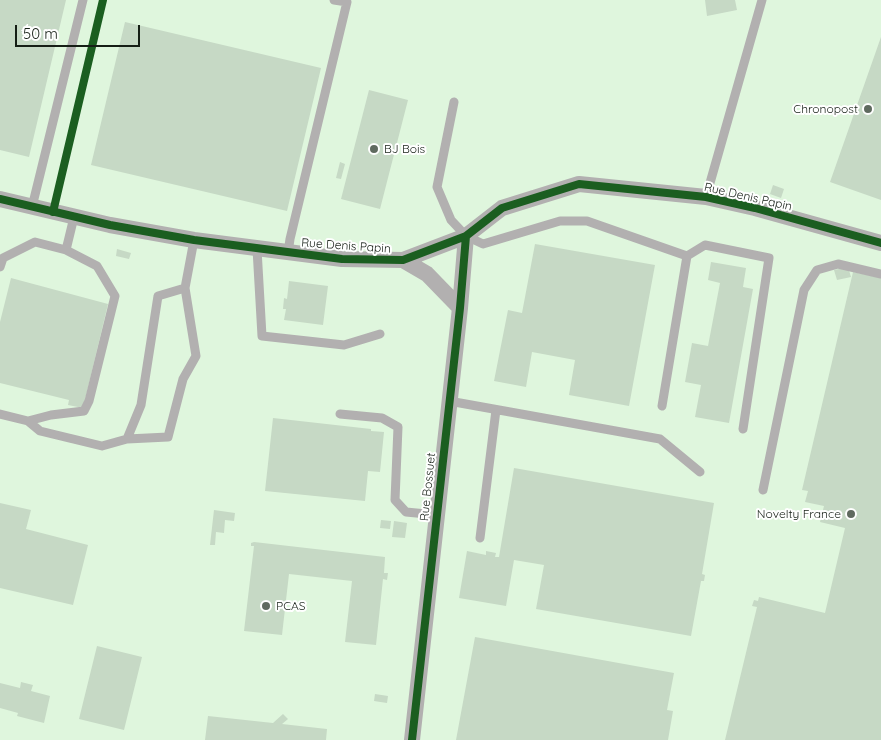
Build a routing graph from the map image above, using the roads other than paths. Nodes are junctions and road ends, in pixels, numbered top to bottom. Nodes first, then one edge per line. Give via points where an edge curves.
1 (83, 0) edge
2 (334, 0) edge
3 (762, 0) edge
4 (454, 102) dead end
5 (706, 197) junction
6 (0, 199) edge
7 (32, 207) junction
8 (74, 217) junction
9 (466, 236) junction
10 (194, 240) junction
11 (881, 243) edge
12 (257, 249) junction
13 (66, 250) junction
14 (288, 253) junction
15 (687, 256) junction
16 (403, 260) junction
17 (0, 266) edge
18 (881, 274) edge
19 (186, 288) junction
20 (460, 308) junction
21 (380, 334) dead end
22 (449, 401) junction
23 (662, 406) dead end
24 (496, 410) junction
25 (0, 414) edge
26 (340, 414) dead end
27 (28, 421) junction
28 (743, 429) dead end
29 (128, 439) junction
30 (700, 472) dead end
31 (762, 490) dead end
32 (437, 516) junction
33 (480, 538) dead end
34 (412, 740) edge

1 - 7 lane
2 - 14 lane via 347,2
3 - 5 lane
4 - 9 lane via 437,186 450,220
5 - 9 street, Rue Denis Papin via 579,184 502,208
5 - 11 street, Rue Denis Papin
6 - 7 street, Rue Denis Papin
7 - 8 street, Rue Denis Papin
8 - 10 street, Rue Denis Papin
8 - 13 lane
9 - 15 lane via 483,244 560,221 587,221
9 - 16 street, Rue Denis Papin
9 - 20 street, Rue Bossuet
10 - 12 street, Rue Denis Papin
10 - 19 lane
12 - 14 street, Rue Denis Papin
12 - 21 lane via 262,336 344,345
13 - 17 lane via 35,242 3,258
13 - 27 lane via 97,266 115,296 84,412
14 - 16 street, Rue Denis Papin
15 - 23 lane
15 - 28 lane via 705,245 769,258
16 - 20 street, Rue Denis Papin via 427,274
18 - 31 lane via 838,264 817,270 804,290
19 - 29 lane via 158,296 141,405
19 - 29 lane via 196,356 183,379 168,437
20 - 22 street, Rue Bossuet
22 - 24 lane
22 - 32 street, Rue Bossuet
24 - 30 lane via 660,439
24 - 33 lane
25 - 27 lane
26 - 32 lane via 382,418 398,427 395,500 406,512
27 - 29 lane via 40,431 102,446
32 - 34 street, Rue Bossuet

